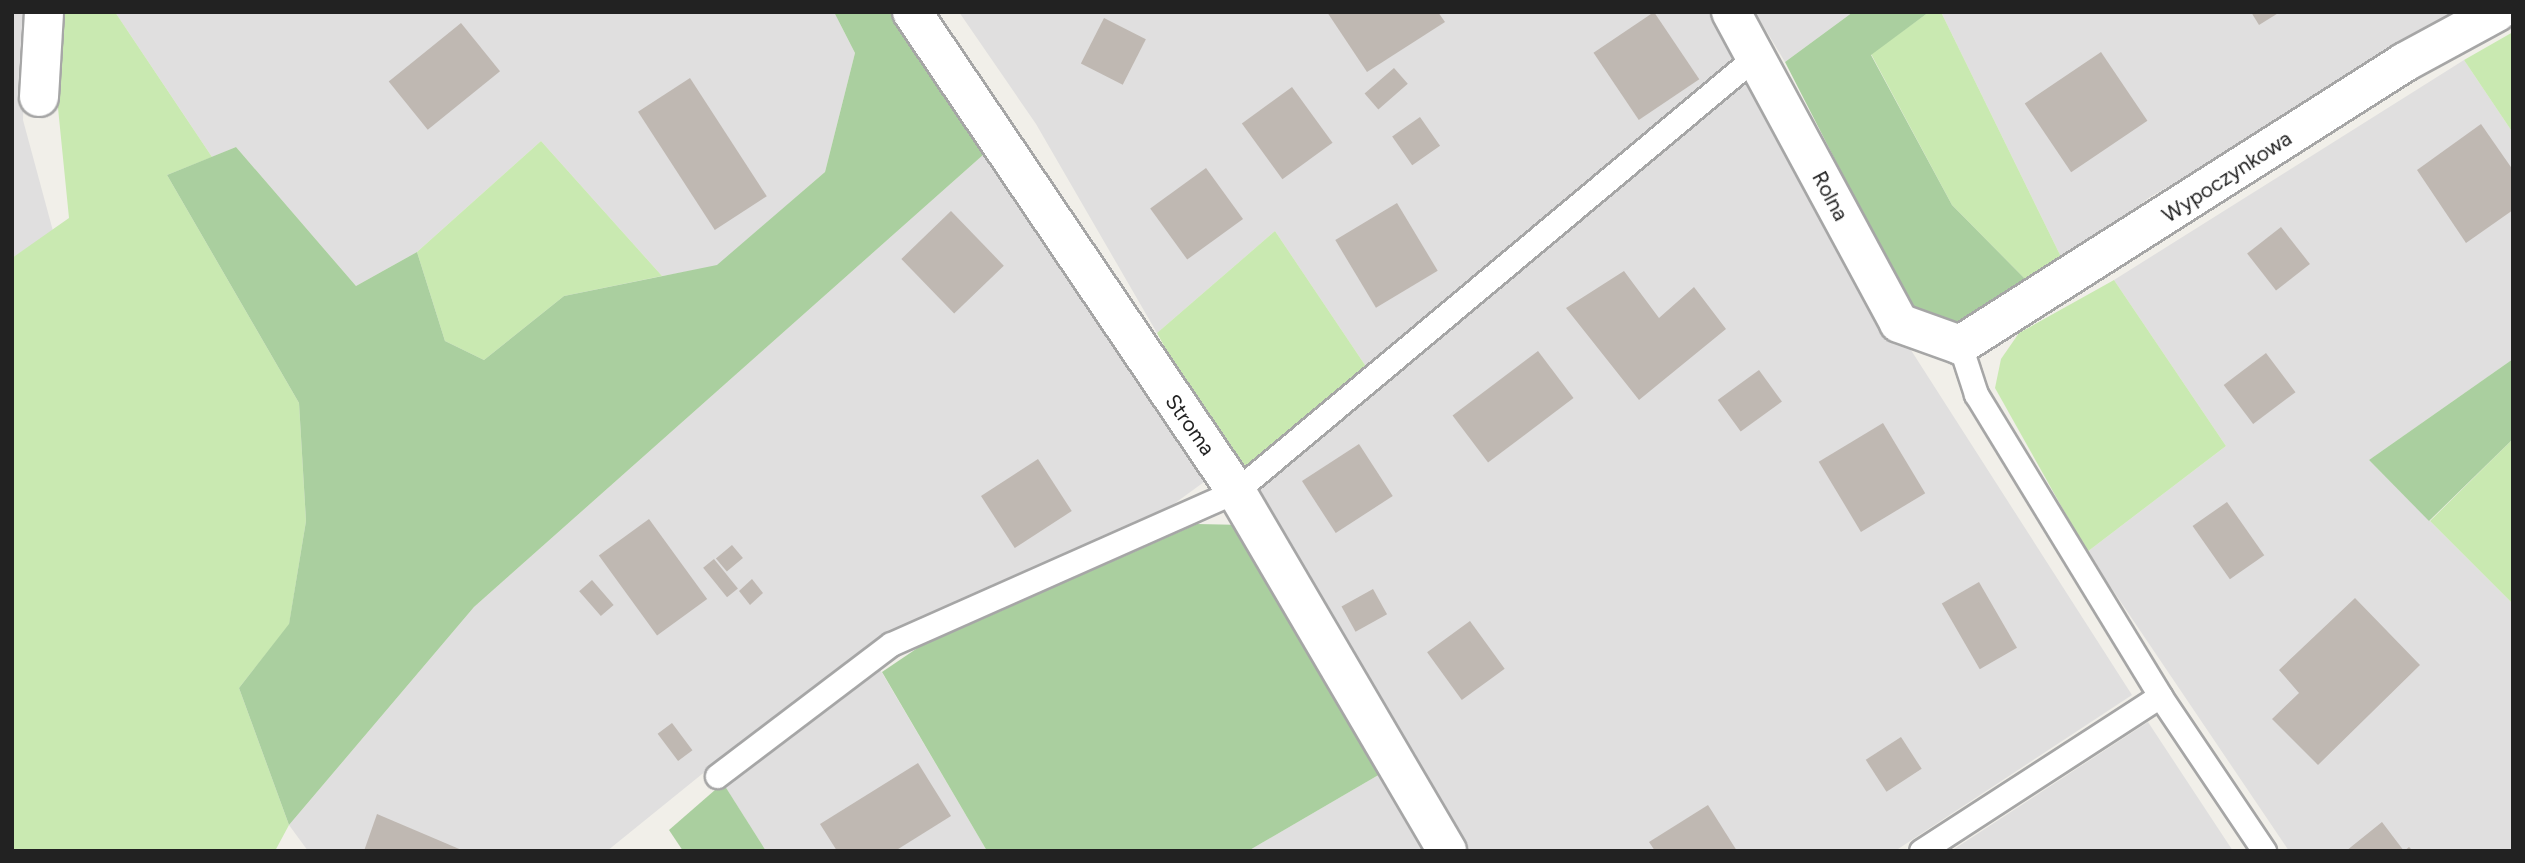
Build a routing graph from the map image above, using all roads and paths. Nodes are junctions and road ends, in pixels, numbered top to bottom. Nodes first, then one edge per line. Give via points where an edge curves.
1 (44, 12) edge
2 (912, 12) edge
3 (1731, 12) edge
4 (2497, 12) edge
5 (1755, 57) junction
6 (39, 97) dead end
7 (1960, 345) junction
8 (1236, 491) junction
9 (2160, 696) junction
10 (717, 776) dead end
11 (1447, 851) edge
12 (1921, 851) edge
13 (2264, 851) edge

1 - 6 street
2 - 8 street, Stroma
3 - 5 street, Rolna
4 - 7 street, Wypoczynkowa via 2405,62
5 - 7 street, Rolna via 1899,323
5 - 8 lane
7 - 9 lane via 1976,394
8 - 10 lane via 891,644
8 - 11 street, Stroma
9 - 12 lane
9 - 13 lane

